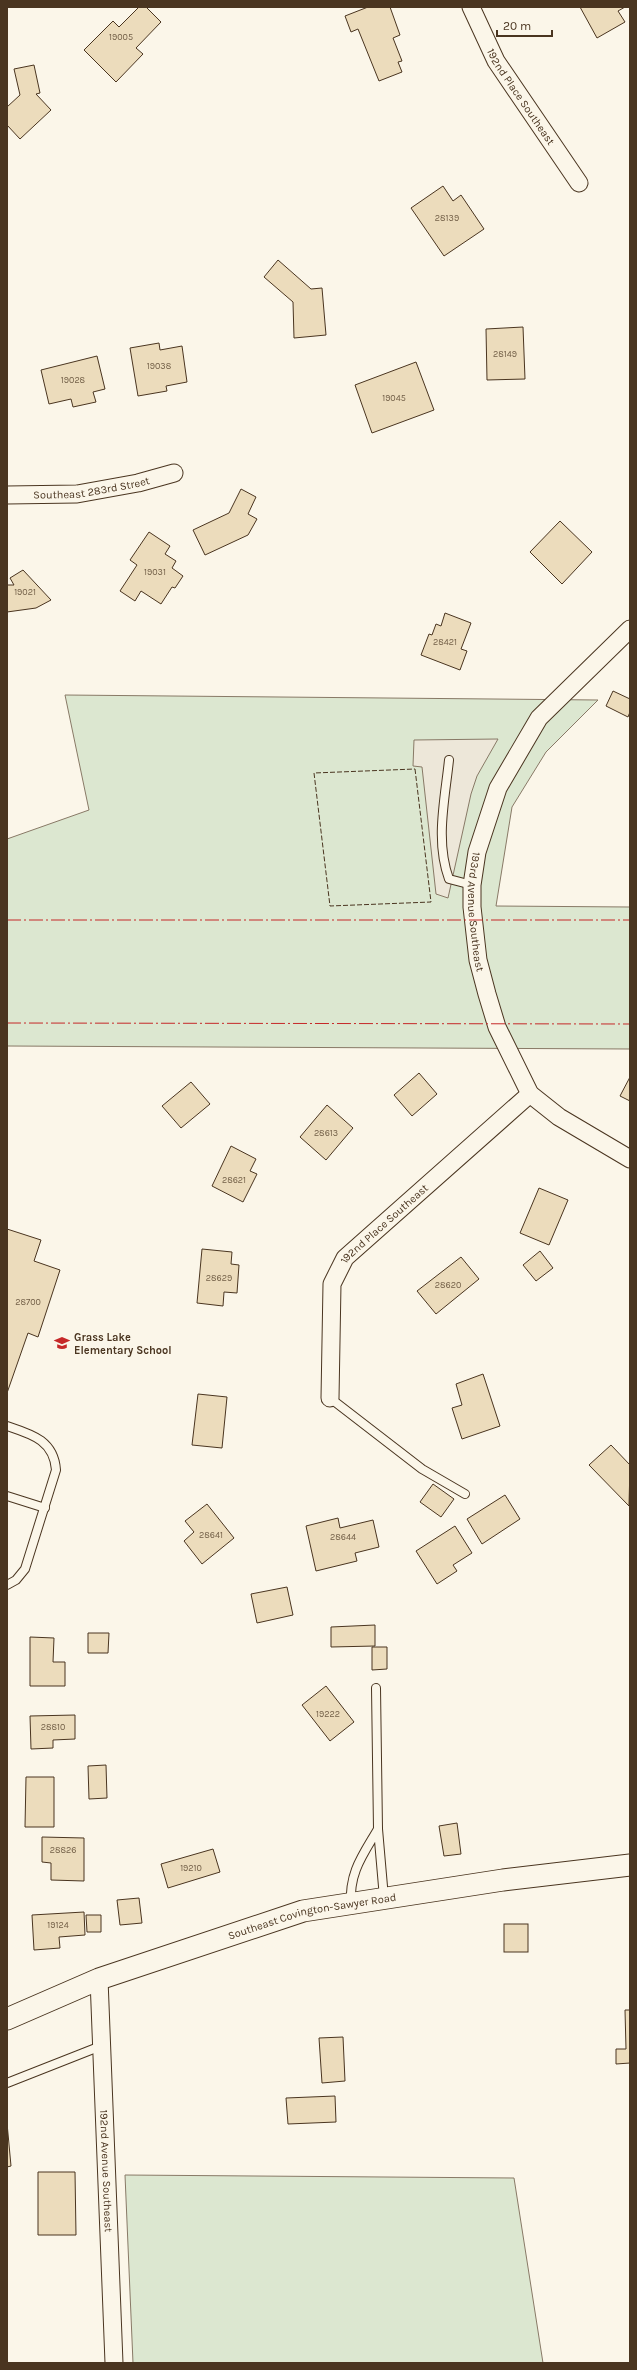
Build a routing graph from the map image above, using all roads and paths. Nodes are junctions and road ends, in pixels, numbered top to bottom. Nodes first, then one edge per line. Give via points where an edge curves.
1 (471, 7) edge
2 (579, 182) dead end
3 (174, 473) dead end
4 (7, 494) edge
5 (630, 629) edge
6 (450, 760) dead end
7 (472, 885) junction
8 (530, 1094) junction
9 (630, 1159) edge
10 (330, 1398) joint
11 (7, 1426) edge
12 (465, 1494) dead end
13 (7, 1496) edge
14 (45, 1508) junction
15 (7, 1585) edge
16 (376, 1688) dead end
17 (378, 1829) junction
18 (630, 1865) edge
19 (384, 1898) junction
20 (351, 1904) junction
21 (99, 1979) junction
22 (7, 2019) edge
23 (102, 2046) junction
24 (7, 2083) edge
25 (114, 2363) edge

1 - 2 street, 192nd Place Southeast via 496,61
3 - 4 street, Southeast 283rd Street via 138,483 77,494
5 - 7 street, 193rd Avenue Southeast via 539,718 498,788 477,852
6 - 7 lane via 441,835 445,869 449,879
7 - 8 street, 193rd Avenue Southeast via 478,960 487,994 497,1027
8 - 9 street, 193rd Avenue Southeast via 570,1124
8 - 10 street, 192nd Place Southeast via 344,1258 332,1284
10 - 12 lane via 422,1469
11 - 14 lane via 41,1439 50,1448 56,1460 56,1470
13 - 14 lane
14 - 15 lane via 25,1569 16,1580
16 - 17 lane
17 - 19 lane
17 - 20 lane via 356,1867 350,1886
18 - 19 street, Southeast Covington-Sawyer Road via 503,1880
19 - 20 street, Southeast Covington-Sawyer Road
20 - 21 street, Southeast Covington-Sawyer Road via 303,1911
21 - 22 street, Southeast Covington-Sawyer Road
21 - 23 street, 192nd Avenue Southeast
23 - 24 lane
23 - 25 street, 192nd Avenue Southeast

